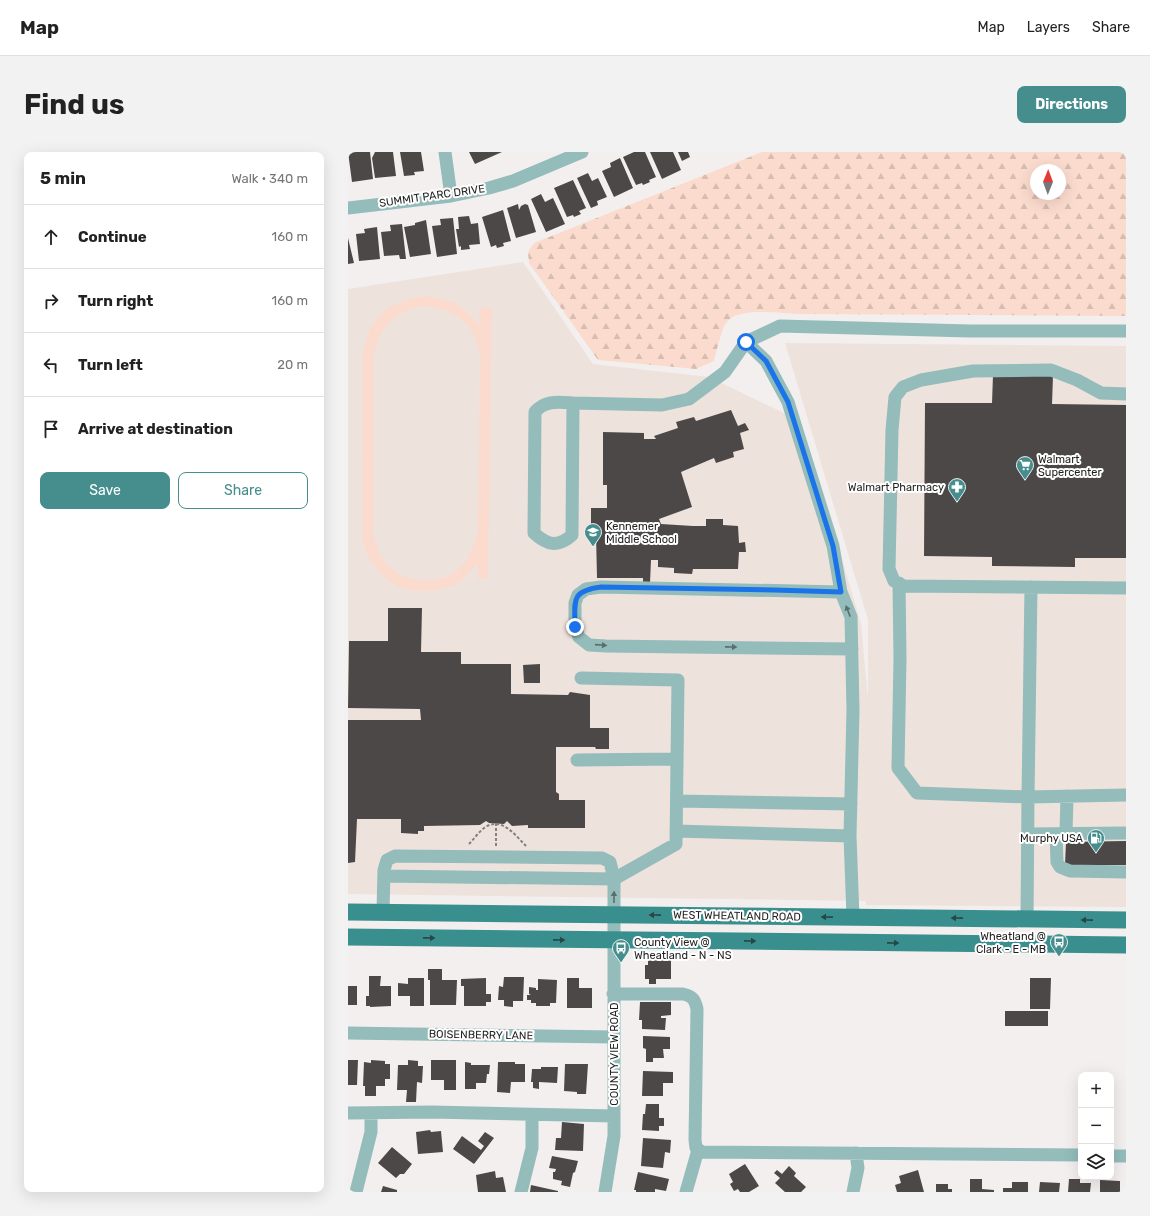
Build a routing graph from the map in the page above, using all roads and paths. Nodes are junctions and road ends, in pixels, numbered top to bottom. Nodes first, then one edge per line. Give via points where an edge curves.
1 (445, 152) edge
2 (582, 152) edge
3 (451, 196) junction
4 (348, 208) edge
5 (1126, 331) edge
6 (746, 342) junction
7 (1126, 394) edge
8 (573, 403) junction
9 (899, 583) junction
10 (1032, 587) junction
11 (1126, 588) edge
12 (841, 592) junction
13 (852, 649) junction
14 (581, 678) dead end
15 (677, 759) junction
16 (578, 760) dead end
17 (1067, 796) junction
18 (1126, 796) edge
19 (1028, 797) junction
20 (677, 801) junction
21 (851, 804) junction
22 (496, 823) junction
23 (676, 831) junction
24 (1126, 833) edge
25 (1028, 834) junction
26 (1061, 834) junction
27 (850, 836) junction
28 (468, 845) dead end
29 (496, 846) dead end
30 (527, 847) dead end
31 (1126, 872) edge
32 (384, 876) junction
33 (614, 879) junction
34 (348, 912) edge
35 (383, 912) junction
36 (614, 915) junction
37 (853, 917) junction
38 (1027, 919) junction
39 (1126, 920) edge
40 (348, 937) edge
41 (400, 938) junction
42 (613, 940) junction
43 (854, 942) junction
44 (1026, 944) junction
45 (1126, 945) edge
46 (613, 994) junction
47 (348, 1033) edge
48 (614, 1037) junction
49 (348, 1113) edge
50 (372, 1113) junction
51 (532, 1115) junction
52 (614, 1116) junction
53 (698, 1150) junction
54 (856, 1153) junction
55 (1078, 1156) edge
56 (1114, 1156) edge
57 (1126, 1156) edge
58 (356, 1192) edge
59 (521, 1192) edge
60 (605, 1192) edge
61 (686, 1192) edge
62 (853, 1192) edge

1 - 3 street
2 - 3 street, SUMMIT PARC DRIVE via 513,181
3 - 4 street, SUMMIT PARC DRIVE
5 - 6 street via 970,331 780,326
6 - 8 street via 725,372 689,399 662,405
6 - 12 street via 766,361 788,402 833,546
7 - 9 street via 1101,392 1050,370 973,371 921,380 903,387 895,396 892,430 889,569 894,581
8 - 8 street via 572,535 566,541 554,544 542,541 534,533 535,412 548,402
9 - 10 street via 904,586
9 - 19 street via 898,768 917,793
10 - 11 street
10 - 19 street
13 -> 12 street via 851,616
12 -> 13 street via 601,587 586,589 578,595 575,603 575,627 579,637 595,645
13 - 21 street
14 - 15 street via 678,680
15 - 16 street
15 - 20 street
17 - 18 street
17 - 19 street
17 - 26 street
19 - 25 street
20 - 21 street
20 - 23 street
21 - 27 street
22 - 28 path via 486,827
22 - 29 path
22 - 30 path via 506,826
23 - 27 street
23 - 33 street via 676,844
24 - 26 street
25 - 26 street
25 - 38 street
26 - 31 street via 1057,862 1060,867 1070,871
27 - 37 street
32 - 33 street
32 - 33 street, COUNTY VIEW ROAD via 387,860 395,856 458,856 602,858 610,862
32 - 35 street
36 -> 33 street, COUNTY VIEW ROAD
34 - 35 main road, WEST WHEATLAND ROAD
35 - 36 main road, WEST WHEATLAND ROAD
35 - 41 main road
37 -> 36 main road, WEST WHEATLAND ROAD
36 - 42 street, COUNTY VIEW ROAD
38 -> 37 main road, WEST WHEATLAND ROAD
37 - 43 main road
39 -> 38 main road, WEST WHEATLAND ROAD
38 - 44 main road
40 - 41 main road
41 -> 42 main road
42 -> 43 main road
42 - 46 street, COUNTY VIEW ROAD
43 -> 44 main road
44 - 45 main road
46 - 48 street, COUNTY VIEW ROAD
46 - 53 street via 683,994 691,995 696,1001 694,1140
47 - 48 street, BOISENBERRY LANE
48 - 52 street, COUNTY VIEW ROAD
49 - 50 street
50 - 51 street
50 - 58 street via 371,1132
51 - 52 street
51 - 59 street via 532,1148
52 - 60 street, COUNTY VIEW ROAD via 614,1136
53 - 54 street
53 - 61 street
54 - 55 street
54 - 62 street via 858,1168
56 - 57 street

